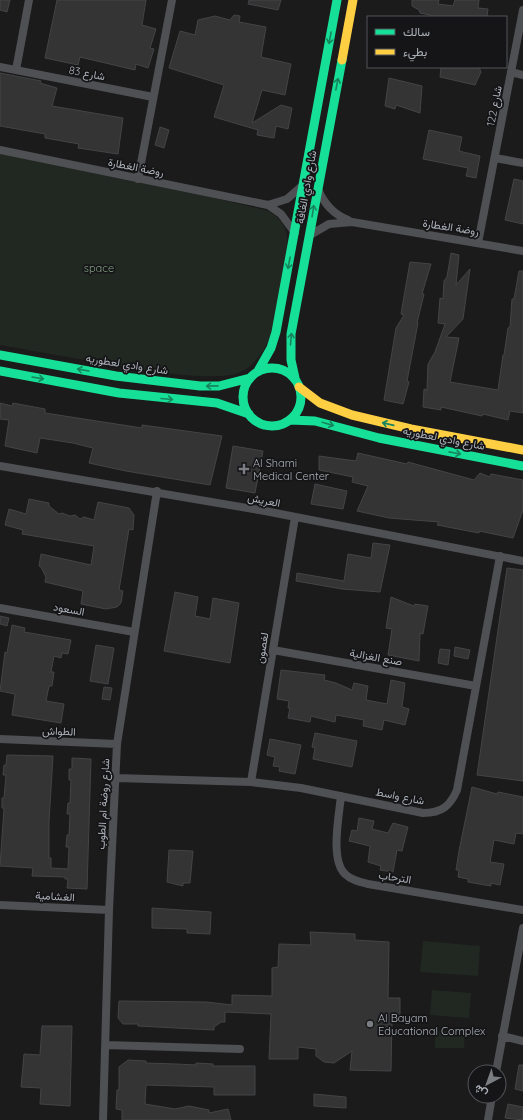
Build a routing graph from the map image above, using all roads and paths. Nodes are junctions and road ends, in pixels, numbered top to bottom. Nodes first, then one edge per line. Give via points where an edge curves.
1 (29, 0) edge
2 (172, 0) edge
3 (337, 0) edge
4 (353, 0) edge
5 (523, 10) edge
6 (0, 67) edge
7 (16, 70) junction
8 (511, 72) junction
9 (523, 75) edge
10 (153, 97) junction
11 (0, 150) edge
12 (495, 158) junction
13 (523, 163) edge
14 (138, 179) junction
15 (302, 186) junction
16 (317, 188) junction
17 (268, 204) junction
18 (352, 222) junction
19 (295, 233) junction
20 (310, 235) junction
21 (478, 243) junction
22 (523, 251) edge
23 (0, 355) edge
24 (0, 371) edge
25 (258, 371) junction
26 (250, 378) junction
27 (294, 378) junction
28 (300, 387) junction
29 (249, 414) junction
30 (290, 420) junction
31 (523, 450) edge
32 (0, 466) edge
33 (523, 466) edge
34 (157, 491) junction
35 (294, 517) junction
36 (500, 556) junction
37 (523, 560) edge
38 (0, 608) edge
39 (134, 632) junction
40 (273, 650) junction
41 (476, 686) junction
42 (0, 739) edge
43 (117, 744) junction
44 (116, 778) junction
45 (251, 782) junction
46 (341, 796) junction
47 (0, 905) edge
48 (109, 910) junction
49 (523, 910) edge
50 (523, 928) edge
51 (502, 1036) junction
52 (523, 1041) edge
53 (106, 1045) junction
54 (240, 1048) dead end
55 (497, 1064) edge
56 (491, 1104) edge
57 (103, 1120) edge
58 (488, 1120) edge

1 - 7 street
2 - 10 street
3 -> 15 street, شارع وادي الغافة
16 -> 4 street, شارع وادي الغافة
5 - 8 street, شارع 122
6 - 7 street, شارع 83
7 - 10 street, شارع 83
8 - 9 street
8 - 12 street, شارع 122
10 - 14 street
11 - 14 street, روضة الغطارة
12 - 13 street
12 - 21 street, شارع 122
14 - 17 street, روضة الغطارة
15 - 17 street, روضة الغطارة via 287,199
15 - 19 street, شارع وادي الغافة
16 - 18 street, روضة الغطارة via 322,200 330,209
20 -> 16 street, شارع وادي الغافة
17 - 19 street, روضة الغطارة via 281,214
18 - 20 street, روضة الغطارة via 330,224
18 - 21 street, روضة الغطارة
19 -> 25 street, شارع وادي الغافة via 276,332 271,348
27 -> 20 street, شارع وادي الغافة via 290,354 291,334
21 - 22 street, روضة الغطارة
26 -> 23 street, شارع وادي لعطوريه via 219,386 200,386 116,376
24 -> 29 street via 119,393 217,404
25 - 26 street
25 - 27 street via 277,368 287,371
26 - 29 street via 243,396 244,406
27 - 28 street
28 - 30 street via 300,405
31 -> 28 street, شارع وادي لعطوريه via 352,415 320,403
29 - 30 street via 255,421 268,425 282,424
30 -> 33 street, شارع وادي لعطوريه via 315,421 379,438
32 - 34 street, العريش
34 - 35 street, العريش
34 - 39 street, شارع روضة ام الطوب
35 - 36 street, العريش
35 - 40 street, لغصون
36 - 37 street, العريش
36 - 41 street, شارع واسط
38 - 39 street, السعود
39 - 43 street, شارع روضة ام الطوب
40 - 41 street, صنع الغزالية
40 - 45 street, لغصون
41 - 46 street, شارع واسط via 458,790 452,802 443,810 423,813
42 - 43 street, الطواش
43 - 44 street, شارع روضة ام الطوب
44 - 45 street, شارع واسط
44 - 48 street, شارع روضة ام الطوب
45 - 46 street, شارع واسط
46 - 49 street, الترحاب via 336,854 345,874 356,881
47 - 48 street, الغشامية
48 - 53 street, شارع روضة ام الطوب
50 - 51 street
51 - 52 street
51 - 55 street
53 - 54 street
53 - 57 street, شارع روضة ام الطوب
56 - 58 street

